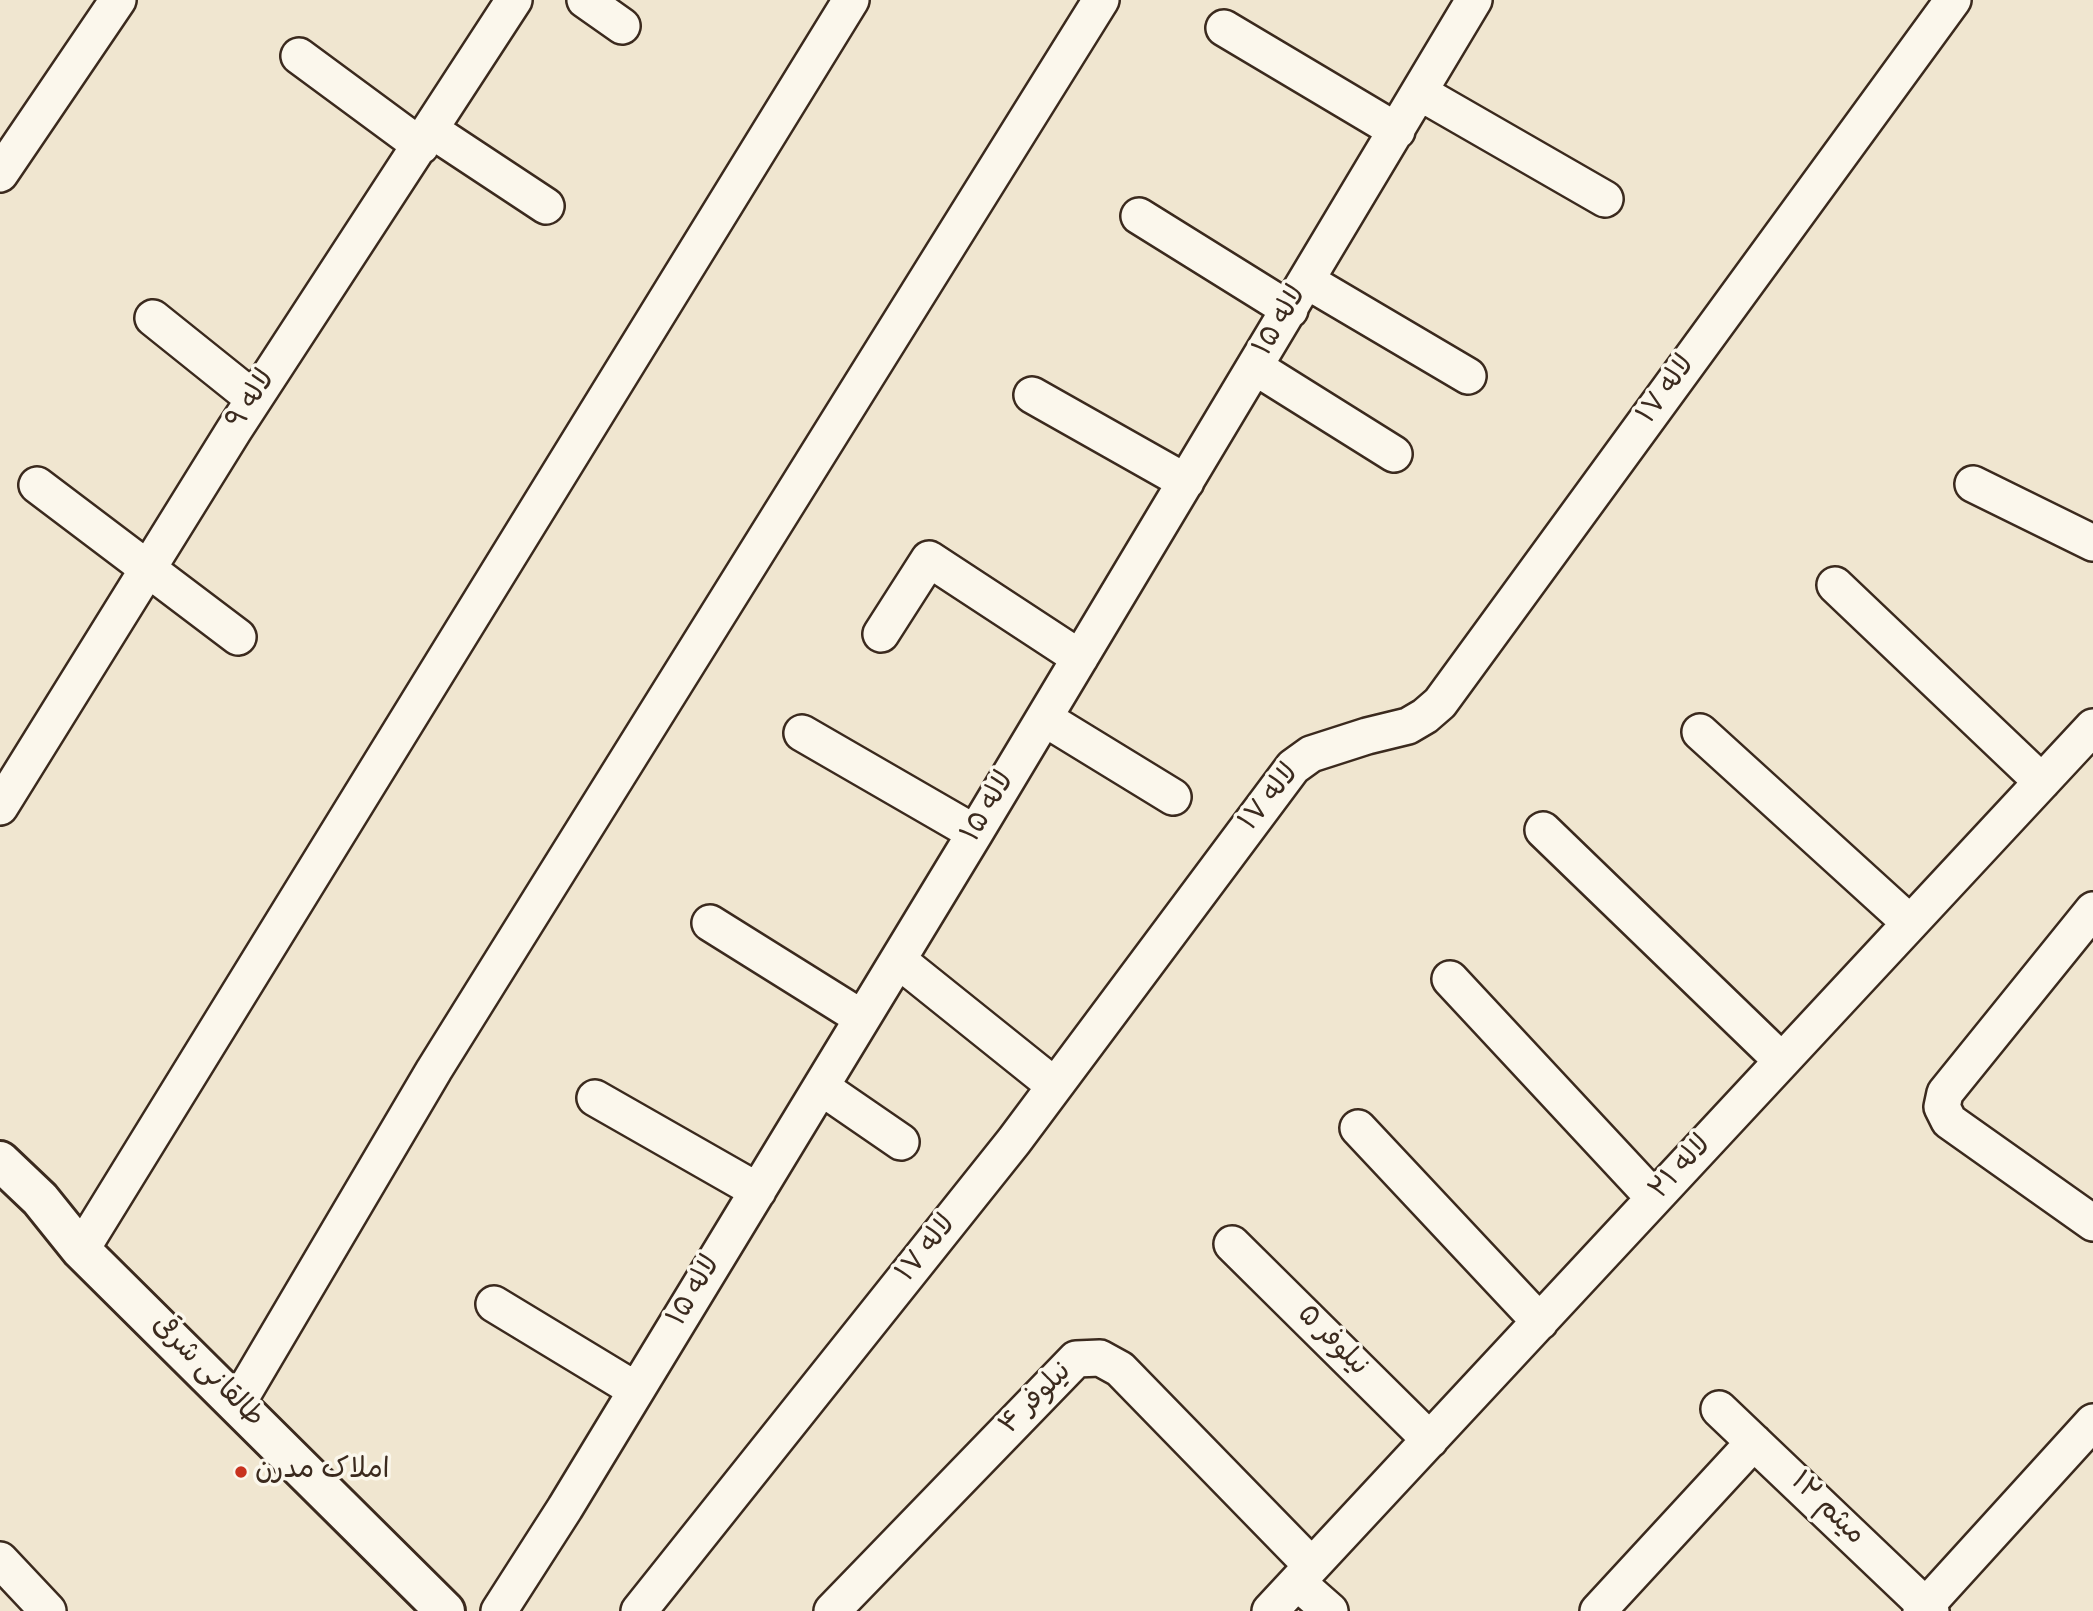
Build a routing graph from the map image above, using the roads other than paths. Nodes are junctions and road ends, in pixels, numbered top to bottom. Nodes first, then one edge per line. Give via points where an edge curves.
1 (118, 0) edge
2 (585, 0) edge
3 (851, 0) edge
4 (1101, 0) edge
5 (1474, 0) edge
6 (1953, 0) edge
7 (507, 3) edge
8 (622, 26) dead end
9 (1224, 28) dead end
10 (299, 56) dead end
11 (1419, 92) junction
12 (1397, 131) junction
13 (426, 138) junction
14 (0, 174) edge
15 (1605, 200) dead end
16 (545, 206) dead end
17 (1139, 216) dead end
18 (1298, 296) junction
19 (153, 318) dead end
20 (1255, 367) junction
21 (1468, 376) dead end
22 (1032, 395) dead end
23 (254, 399) junction
24 (1394, 454) dead end
25 (1186, 482) junction
26 (1973, 484) dead end
27 (37, 485) dead end
28 (2093, 543) edge
29 (148, 569) junction
30 (1835, 585) dead end
31 (881, 634) dead end
32 (238, 636) dead end
33 (1080, 658) junction
34 (1044, 718) junction
35 (2093, 727) edge
36 (1700, 732) dead end
37 (802, 733) dead end
38 (2042, 782) junction
39 (1173, 797) dead end
40 (0, 807) edge
41 (1543, 830) dead end
42 (975, 833) junction
43 (2093, 910) edge
44 (710, 923) dead end
45 (1910, 923) junction
46 (898, 960) junction
47 (1450, 979) dead end
48 (862, 1018) junction
49 (1782, 1061) junction
50 (1055, 1086) junction
51 (821, 1087) junction
52 (595, 1097) dead end
53 (1359, 1128) dead end
54 (901, 1142) dead end
55 (0, 1161) edge
56 (758, 1191) junction
57 (1654, 1198) junction
58 (2093, 1223) edge
59 (1232, 1244) dead end
60 (81, 1250) junction
61 (494, 1304) dead end
62 (1539, 1322) junction
63 (636, 1390) junction
64 (237, 1404) junction
65 (1719, 1409) dead end
66 (2093, 1422) edge
67 (1430, 1440) junction
68 (1754, 1442) junction
69 (0, 1560) edge
70 (1305, 1574) junction
71 (1926, 1609) edge
72 (48, 1611) edge
73 (445, 1611) edge
74 (499, 1611) edge
75 (639, 1611) edge
76 (832, 1611) edge
77 (1270, 1611) edge
78 (1330, 1611) edge
79 (1598, 1611) edge

1 - 14 street
2 - 8 street
3 - 60 street
4 - 64 street via 434,1070
5 - 11 street, لاله ۱۵
6 - 50 street, لاله ۱۷ via 1440,703 1408,726 1311,754 1293,767
7 - 13 street, لاله ۹
9 - 12 street
10 - 13 street
11 - 12 street, لاله ۱۵
11 - 15 street
12 - 18 street, لاله ۱۵
13 - 16 street
13 - 23 street, لاله ۹
17 - 18 street
18 - 20 street, لاله ۱۵
18 - 21 street
19 - 23 street
20 - 24 street
20 - 25 street, لاله ۱۵
22 - 25 street
23 - 29 street, لاله ۹
25 - 33 street, لاله ۱۵
26 - 28 street
27 - 29 street
29 - 32 street
29 - 40 street, لاله ۹
30 - 38 street
31 - 33 street via 929,559
33 - 34 street, لاله ۱۵
34 - 39 street
34 - 42 street, لاله ۱۵
35 - 38 street, لاله ۲۱
36 - 45 street
37 - 42 street
38 - 45 street, لاله ۲۱
41 - 49 street
42 - 46 street, لاله ۱۵
43 - 58 street via 1945,1093 1942,1107 1950,1121
44 - 48 street
45 - 49 street, لاله ۲۱
46 - 48 street, لاله ۱۵
46 - 50 street
47 - 57 street
48 - 51 street, لاله ۱۵
49 - 57 street, لاله ۲۱
50 - 75 street, لاله ۱۷
51 - 54 street
51 - 56 street, لاله ۱۵
52 - 56 street
53 - 62 street
55 - 60 street, طالقانی شرقی via 40,1199
56 - 63 street, لاله ۱۵
57 - 62 street, لاله ۲۱
59 - 67 street, نیلوفر ۵
60 - 64 street, طالقانی شرقی
61 - 63 street
62 - 67 street, لاله ۲۱
63 - 74 street, لاله ۱۵
64 - 73 street, طالقانی شرقی
65 - 68 street, میثم ۱۲
66 - 71 street
67 - 70 street, لاله ۲۱
68 - 71 street, میثم ۱۲
68 - 79 street
69 - 72 street
70 - 76 street, نیلوفر ۴ via 1120,1369 1100,1358 1076,1359
70 - 77 street, لاله ۲۱
70 - 78 street, نیلوفر ۴

